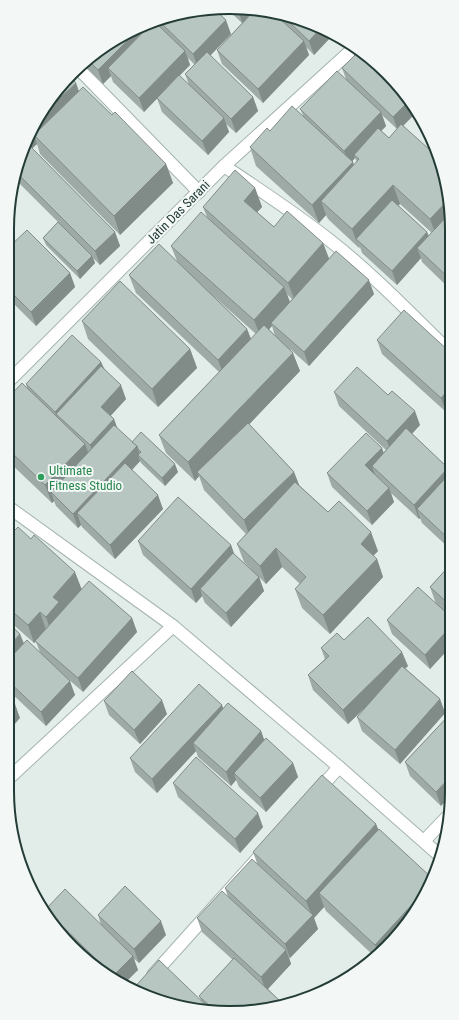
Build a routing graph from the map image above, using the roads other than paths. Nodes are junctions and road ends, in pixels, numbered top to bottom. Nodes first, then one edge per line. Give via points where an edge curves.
1 (350, 51) edge
2 (82, 72) edge
3 (224, 166) junction
4 (199, 192) junction
5 (445, 347) edge
6 (14, 376) edge
7 (14, 511) edge
8 (173, 626) junction
9 (339, 767) junction
10 (14, 774) edge
11 (308, 802) edge
12 (443, 822) edge
13 (276, 838) edge
14 (424, 841) junction
15 (436, 852) edge
16 (144, 985) edge

1 - 3 street, Jatin Das Sarani
2 - 4 street
3 - 4 street, Jatin Das Sarani
3 - 5 street via 276,200 329,240 380,284
4 - 6 street, Jatin Das Sarani
7 - 8 street
8 - 9 street
8 - 10 street
9 - 11 street
9 - 14 street
12 - 14 street
13 - 16 street
14 - 15 street

